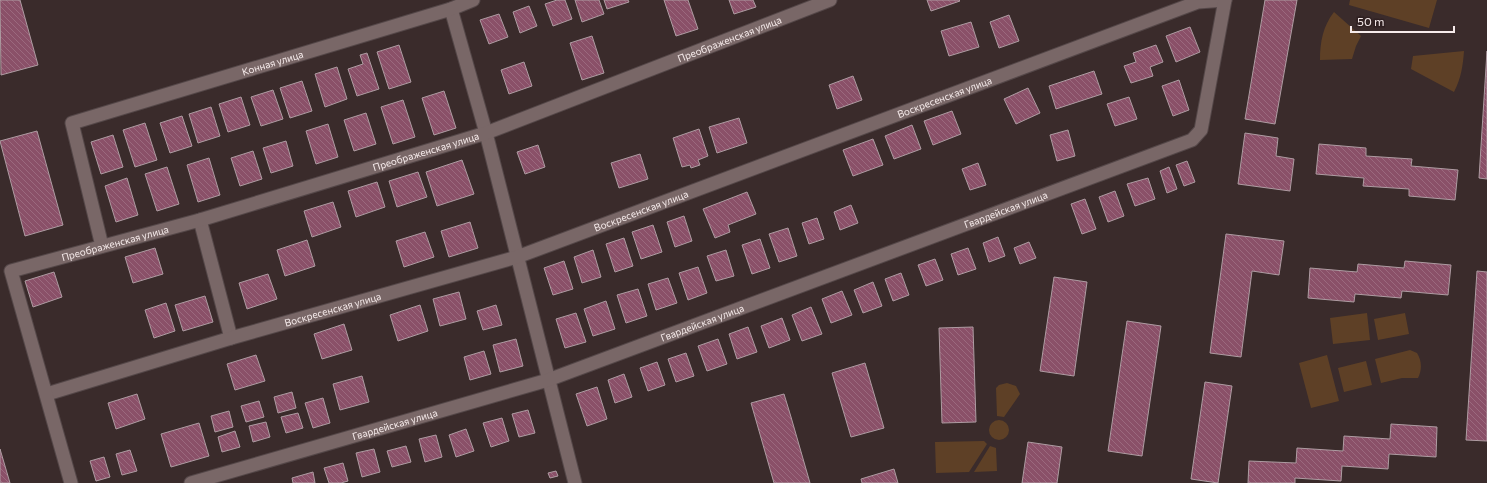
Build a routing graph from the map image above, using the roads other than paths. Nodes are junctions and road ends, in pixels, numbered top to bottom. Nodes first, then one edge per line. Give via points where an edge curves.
1 (473, 0) edge
2 (830, 0) edge
3 (1225, 0) edge
4 (451, 8) junction
5 (486, 132) junction
6 (200, 220) junction
7 (102, 246) junction
8 (517, 257) junction
9 (231, 338) junction
10 (548, 380) junction
11 (46, 394) junction
12 (71, 483) edge
13 (191, 483) edge
14 (575, 483) edge

1 - 4 street, Конная улица
2 - 5 street, Преображенская улица
3 - 8 street, Воскресенская улица via 1198,2
3 - 10 street, Гвардейская улица via 1201,130 1192,140
4 - 5 street
4 - 7 street, Конная улица via 72,123
5 - 6 street, Преображенская улица
5 - 8 street
6 - 7 street, Преображенская улица
6 - 9 street
7 - 11 street, Преображенская улица via 11,271
8 - 9 street, Воскресенская улица
8 - 10 street
9 - 11 street, Воскресенская улица
10 - 13 street, Гвардейская улица
10 - 14 street
11 - 12 street

